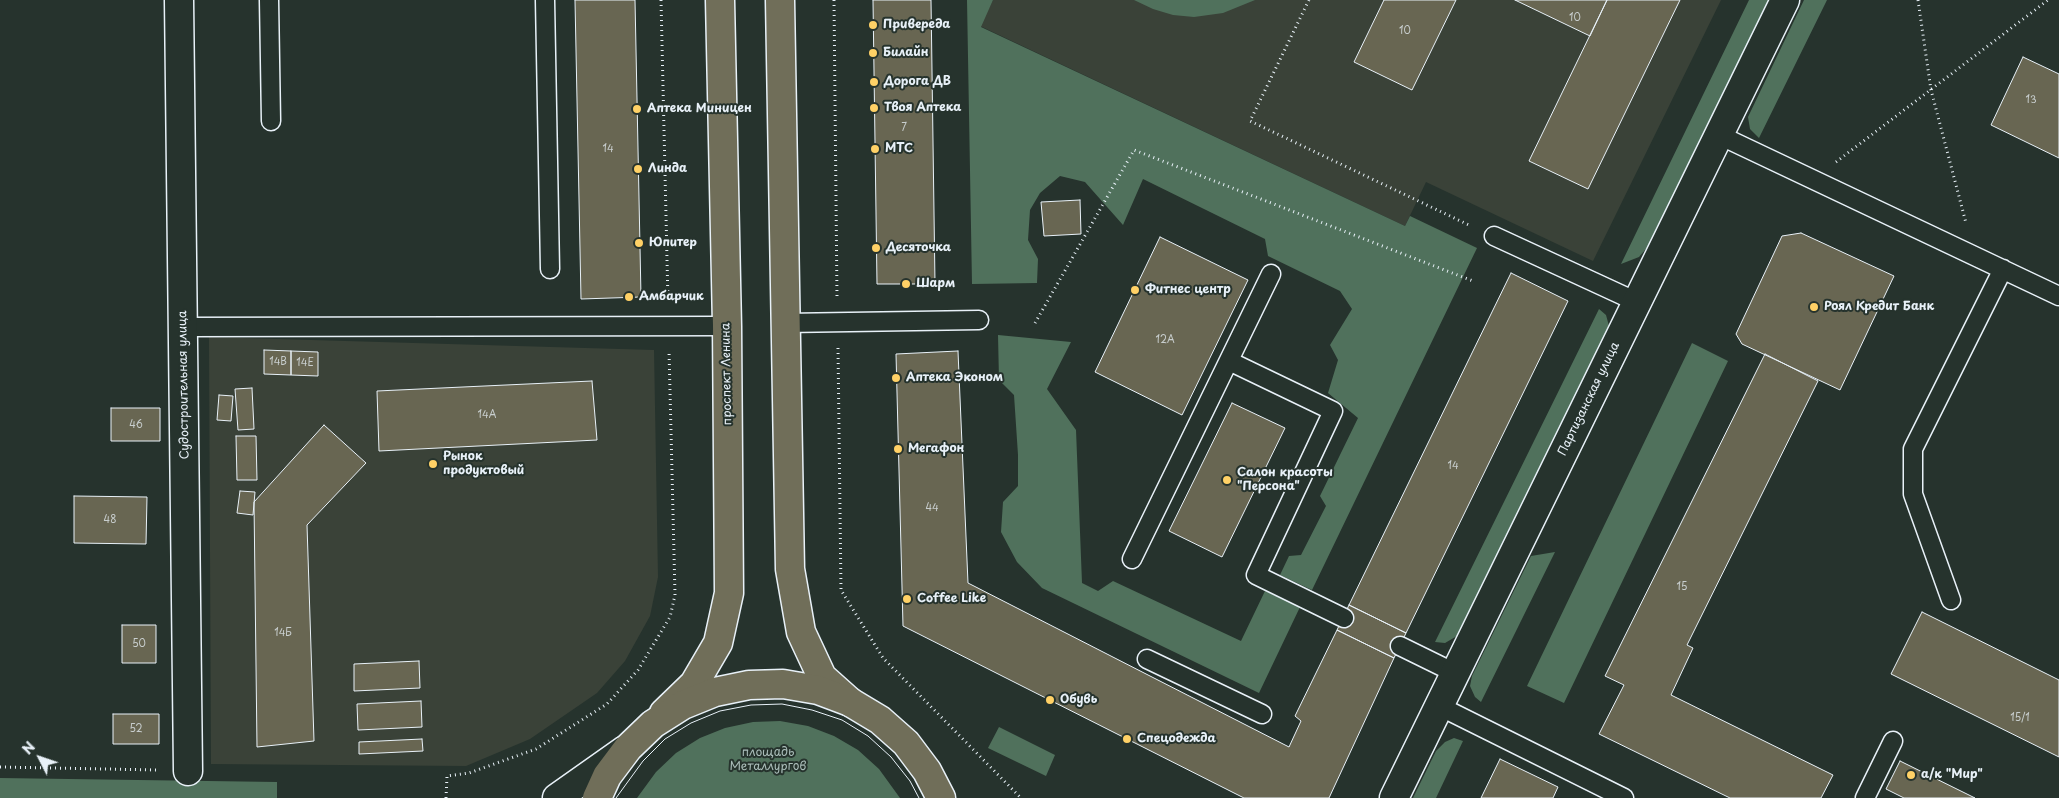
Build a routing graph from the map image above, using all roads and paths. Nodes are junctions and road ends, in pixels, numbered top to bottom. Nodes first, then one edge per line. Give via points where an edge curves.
1 (179, 0) edge
2 (269, 0) edge
3 (545, 0) edge
4 (661, 0) edge
5 (720, 0) edge
6 (780, 0) edge
7 (1310, 0) edge
8 (1785, 0) edge
9 (1918, 0) edge
10 (2048, 0) edge
11 (1930, 90) junction
12 (271, 121) dead end
13 (1719, 135) junction
14 (1814, 179) junction
15 (1494, 236) joint
16 (1976, 257) junction
17 (550, 268) dead end
18 (2002, 269) junction
19 (1271, 274) dead end
20 (1472, 281) dead end
21 (2059, 296) edge
22 (1637, 302) junction
23 (979, 320) dead end
24 (785, 323) junction
25 (1035, 323) dead end
26 (668, 325) junction
27 (183, 326) junction
28 (727, 326) junction
29 (1229, 361) junction
30 (1132, 559) dead end
31 (842, 590) dead end
32 (1951, 600) dead end
33 (1344, 618) dead end
34 (1400, 646) dead end
35 (1147, 659) dead end
36 (1455, 673) junction
37 (850, 702) junction
38 (1439, 706) junction
39 (1262, 714) dead end
40 (653, 724) junction
41 (1893, 741) dead end
42 (628, 748) junction
43 (0, 767) edge
44 (188, 771) joint
45 (1869, 797) edge
46 (446, 798) edge
47 (557, 798) edge
48 (597, 798) edge
49 (941, 798) edge
50 (1021, 798) edge
51 (1394, 798) edge
52 (1624, 798) edge

1 - 27 street, Судостроительная улица
2 - 12 lane
3 - 17 lane
4 - 26 path
5 - 28 main road, проспект Ленина
6 - 24 main road
7 - 15 path via 1250,121
8 - 13 street, Партизанская улица
9 - 11 path
10 - 11 path
11 - 14 path
11 - 16 path
13 - 14 lane
13 - 22 street, Партизанская улица
14 - 16 lane
15 - 22 lane
16 - 18 lane
18 - 21 lane
18 - 32 lane via 1913,449 1913,494
19 - 29 lane
20 - 25 path via 1134,150
22 - 36 street, Партизанская улица
23 - 24 lane
24 - 37 main road via 792,592 801,632 822,677
26 - 27 lane
26 - 28 lane
26 - 46 path via 675,595 670,617 638,670 607,704 536,749 469,773 447,776
27 - 44 street, Судостроительная улица
28 - 40 main road, проспект Ленина via 728,593 718,643 694,684
29 - 30 lane
29 - 33 lane via 1333,411 1256,575
31 - 50 path via 883,658
34 - 36 lane
35 - 39 lane
36 - 38 street, Партизанская улица
37 - 40 main road via 818,690 783,684 749,685 714,692 682,705
37 - 49 main road via 880,720 906,743 927,770
38 - 51 street, Партизанская улица
38 - 52 lane
40 - 42 main road
41 - 45 lane
42 - 47 street
42 - 48 main road
43 - 44 path

